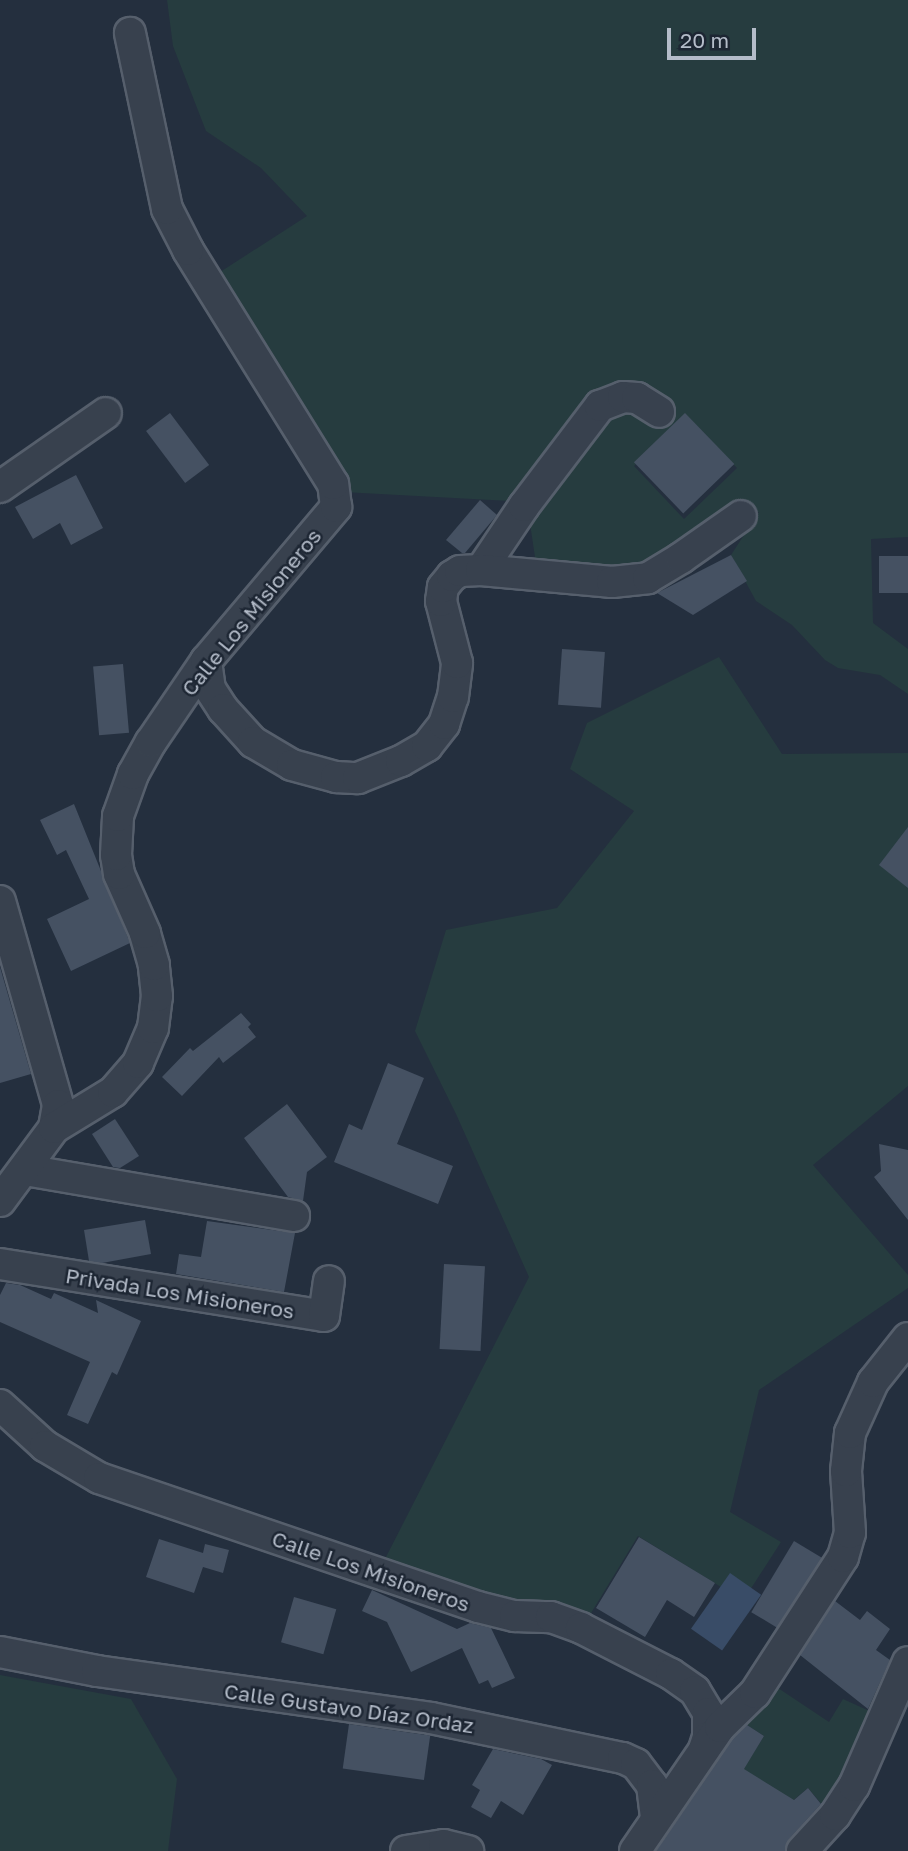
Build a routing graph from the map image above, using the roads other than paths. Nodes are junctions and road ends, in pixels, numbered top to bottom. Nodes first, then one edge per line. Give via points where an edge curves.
1 (130, 33) dead end
2 (659, 412) dead end
3 (106, 413) dead end
4 (0, 487) edge
5 (741, 516) dead end
6 (481, 570) junction
7 (206, 661) junction
8 (0, 901) edge
9 (54, 1128) junction
10 (25, 1170) junction
11 (0, 1201) edge
12 (293, 1216) dead end
13 (0, 1264) edge
14 (329, 1281) dead end
15 (908, 1338) edge
16 (0, 1405) edge
17 (0, 1652) edge
18 (908, 1662) edge
19 (704, 1749) junction
20 (656, 1818) junction
21 (453, 1849) edge
22 (406, 1851) edge
23 (635, 1851) edge
24 (802, 1851) edge

1 - 7 street, Calle Los Misioneros via 167,209 334,484 336,507
2 - 6 street via 637,398 623,397 600,406
3 - 4 street
5 - 6 street via 648,578 612,582
6 - 7 street via 460,571 443,587 441,601 457,663 444,724 427,746 358,778 292,765 253,742 210,690
7 - 9 street, Calle Los Misioneros via 151,743 118,816 119,874 154,965 153,1028 138,1063 113,1092
8 - 9 street via 58,1105
9 - 10 street, Calle Los Misioneros
10 - 11 street, Calle Los Misioneros
10 - 12 street
13 - 14 street, Privada Los Misioneros via 324,1316
15 - 19 street via 873,1381 850,1433 846,1471 850,1533 843,1557 755,1693 736,1708
16 - 19 street, Calle Los Misioneros via 46,1446 99,1478 478,1607 515,1616 551,1617 581,1628 695,1691 708,1713
17 - 20 street, Calle Gustavo Díaz Ordaz via 97,1671 431,1718 623,1758 636,1764 652,1785
18 - 24 street via 854,1786
19 - 20 street
20 - 23 street
21 - 22 street

